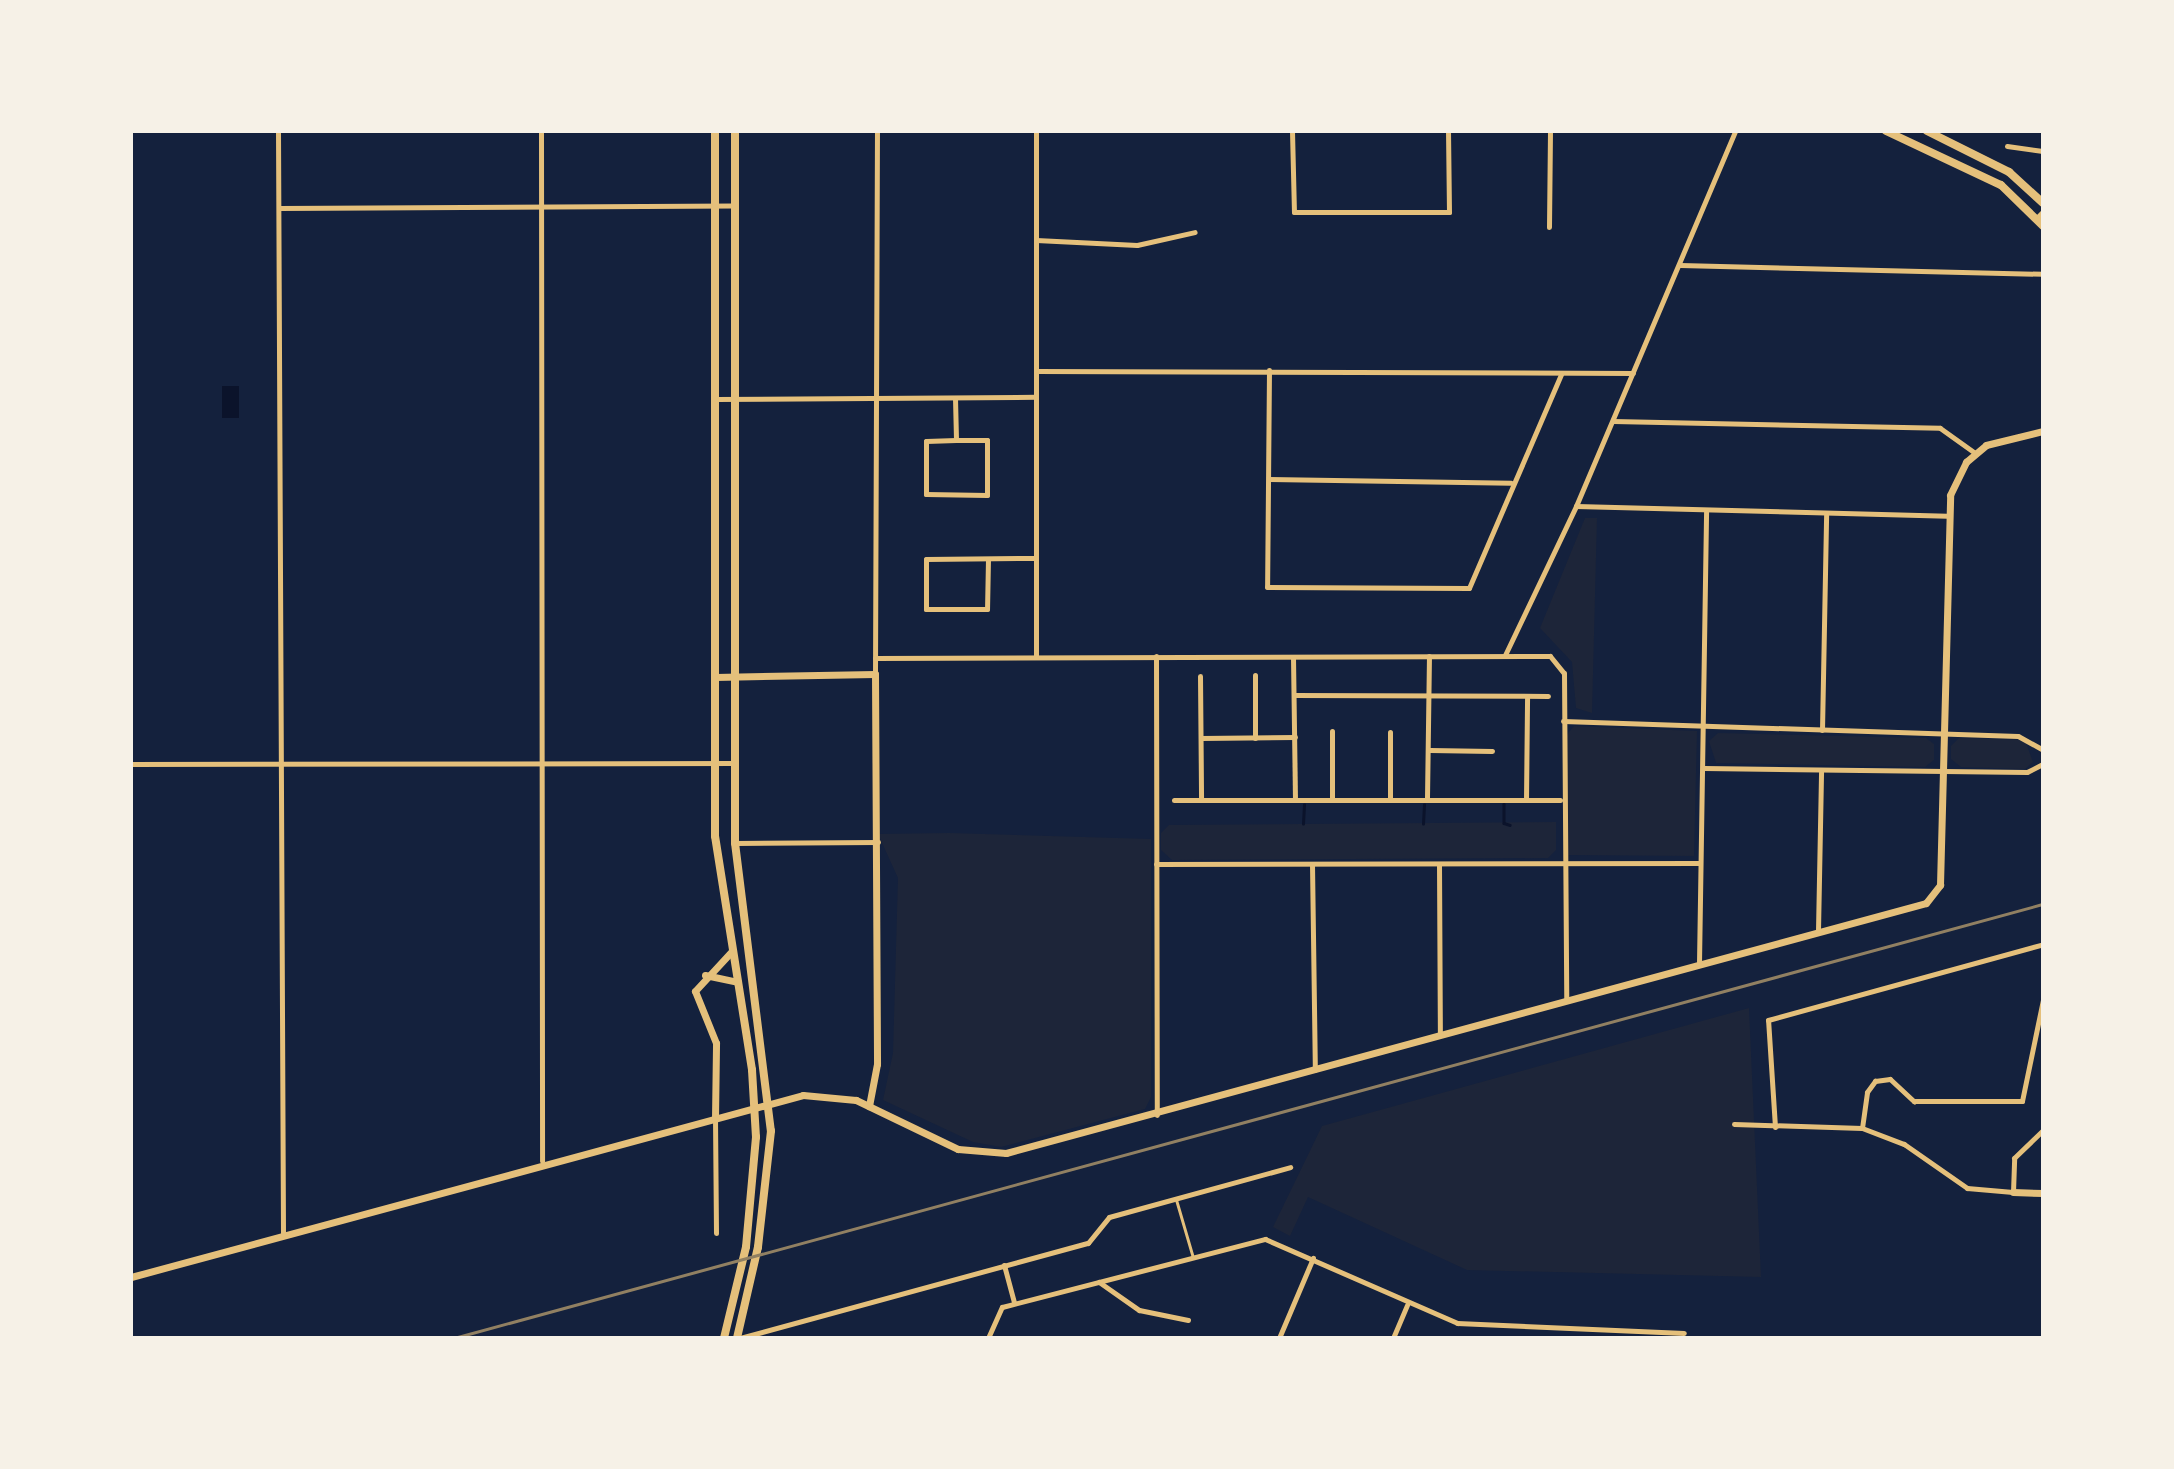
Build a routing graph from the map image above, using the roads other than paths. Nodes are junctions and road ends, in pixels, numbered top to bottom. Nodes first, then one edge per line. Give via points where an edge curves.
1 (278, 131) edge
2 (541, 131) edge
3 (715, 131) edge
4 (735, 131) edge
5 (877, 131) edge
6 (1036, 131) edge
7 (1293, 131) edge
8 (1448, 131) edge
9 (1550, 131) edge
10 (1735, 131) edge
11 (1886, 131) edge
12 (1927, 131) edge
13 (2007, 146) dead end
14 (2043, 151) edge
15 (2043, 203) edge
16 (715, 206) junction
17 (734, 206) junction
18 (541, 207) junction
19 (279, 208) junction
20 (2041, 219) edge
21 (1549, 227) dead end
22 (1195, 232) dead end
23 (1036, 240) junction
24 (1680, 265) junction
25 (2043, 274) edge
26 (1269, 370) junction
27 (1036, 371) junction
28 (1633, 373) junction
29 (1560, 374) junction
30 (1036, 397) junction
31 (955, 398) junction
32 (716, 399) junction
33 (735, 399) junction
34 (877, 399) junction
35 (1613, 421) junction
36 (2043, 431) edge
37 (956, 440) junction
38 (1975, 453) junction
39 (1269, 479) junction
40 (1511, 483) junction
41 (1576, 506) junction
42 (1706, 511) junction
43 (1826, 513) junction
44 (1947, 516) junction
45 (1036, 558) junction
46 (988, 559) junction
47 (1505, 655) junction
48 (1156, 656) junction
49 (1429, 656) junction
50 (1036, 657) junction
51 (1293, 657) junction
52 (875, 658) junction
53 (875, 674) junction
54 (1255, 675) dead end
55 (1200, 676) dead end
56 (715, 677) junction
57 (736, 677) junction
58 (1294, 695) junction
59 (1430, 696) junction
60 (1527, 696) junction
61 (1548, 696) dead end
62 (1563, 721) junction
63 (1703, 726) junction
64 (1822, 730) junction
65 (1332, 731) dead end
66 (1390, 732) dead end
67 (1942, 734) junction
68 (1295, 737) junction
69 (1201, 738) junction
70 (1255, 738) junction
71 (1430, 750) junction
72 (2043, 750) edge
73 (1492, 751) dead end
74 (735, 763) junction
75 (131, 764) edge
76 (281, 764) junction
77 (541, 764) junction
78 (714, 764) junction
79 (2043, 764) edge
80 (1704, 768) junction
81 (1821, 772) junction
82 (1942, 772) junction
83 (1427, 798) junction
84 (1201, 799) junction
85 (1332, 799) junction
86 (1174, 800) dead end
87 (1295, 800) junction
88 (1390, 800) junction
89 (1526, 800) junction
90 (1560, 800) junction
91 (878, 842) junction
92 (735, 843) junction
93 (1563, 863) junction
94 (1699, 863) junction
95 (1156, 864) junction
96 (1312, 864) junction
97 (1438, 864) junction
98 (1818, 931) junction
99 (2043, 944) edge
100 (731, 952) junction
101 (1699, 963) junction
102 (705, 975) junction
103 (737, 982) junction
104 (1566, 1000) junction
105 (2043, 1000) edge
106 (1440, 1035) junction
107 (1315, 1070) junction
108 (869, 1106) junction
109 (1157, 1115) junction
110 (715, 1118) junction
111 (1734, 1124) dead end
112 (1775, 1127) junction
113 (1862, 1128) junction
114 (2043, 1130) edge
115 (542, 1161) junction
116 (1290, 1167) dead end
117 (2013, 1192) junction
118 (2043, 1193) edge
119 (1176, 1198) junction
120 (716, 1233) dead end
121 (283, 1236) junction
122 (1193, 1257) junction
123 (1313, 1258) junction
124 (1004, 1265) junction
125 (131, 1277) edge
126 (1099, 1282) junction
127 (1014, 1303) junction
128 (1407, 1305) junction
129 (1188, 1320) dead end
130 (1684, 1333) dead end
131 (1630, 1334) edge
132 (903, 1337) edge
133 (724, 1338) edge
134 (739, 1338) edge
135 (894, 1338) edge
136 (988, 1338) edge
137 (1279, 1338) edge
138 (1393, 1338) edge

1 - 19 street
2 - 18 street
3 - 16 main road
4 - 17 main road
5 - 34 street
6 - 23 street
7 - 8 street via 1294,212 1449,212
9 - 21 street
10 - 24 street
11 - 20 main road via 2000,185
12 - 15 main road via 2009,172
13 - 14 street
16 - 17 street
16 - 18 street
16 - 32 main road
17 - 33 main road
18 - 19 street
18 - 77 street
19 - 76 street
22 - 23 street via 1137,246
23 - 27 street
24 - 25 street
24 - 28 street
26 - 27 street
26 - 29 street
26 - 39 street
27 - 30 street
28 - 29 street
28 - 35 street
29 - 40 street
30 - 31 street
30 - 45 street
31 - 34 street
31 - 37 street
32 - 33 street
32 - 56 main road
33 - 34 street
33 - 57 main road
34 - 52 street
35 - 38 street via 1940,428
35 - 41 street
36 - 38 street via 2012,434
37 - 37 street via 926,441 926,494 987,495 987,440
38 - 44 street via 1955,481
39 - 40 street
39 - 40 street via 1267,587 1469,588
41 - 42 street
41 - 47 street
42 - 43 street
42 - 63 street
43 - 44 street
43 - 64 street
44 - 67 street
45 - 46 street
45 - 50 street
46 - 46 street via 926,559 926,609 987,609
47 - 49 street
47 - 62 street via 1545,655 1559,662
48 - 50 street
48 - 51 street
48 - 95 street
49 - 51 street
49 - 59 street
50 - 52 street
51 - 58 street
52 - 53 street
53 - 57 street
53 - 91 street
54 - 70 street
55 - 69 street
56 - 57 street
56 - 78 main road
57 - 74 main road
58 - 59 street
58 - 68 street
59 - 60 street
59 - 71 street
60 - 61 street
60 - 89 street
62 - 63 street
62 - 90 street
63 - 64 street
63 - 80 street
64 - 67 street
65 - 85 street
66 - 88 street
67 - 72 street via 2018,736
67 - 82 street
68 - 70 street
68 - 87 street
69 - 70 street
69 - 84 street
71 - 73 street
71 - 83 street
74 - 78 street
74 - 92 main road
75 - 76 street
76 - 77 street
76 - 121 street
77 - 78 street
77 - 115 street
78 - 100 main road via 715,836
79 - 82 street via 2027,772
80 - 81 street
80 - 94 street
81 - 82 street
81 - 98 street
82 - 98 street via 1936,896
83 - 88 street
83 - 89 street
84 - 86 street
84 - 87 street
85 - 87 street
85 - 88 street
89 - 90 street
90 - 93 street
91 - 92 street
91 - 108 street via 877,1064
92 - 134 main road via 771,1131 758,1247
93 - 94 street
93 - 97 street
93 - 104 street
94 - 101 street
95 - 96 street
95 - 109 street
96 - 97 street
96 - 107 street
97 - 106 street
98 - 101 street
99 - 112 street via 1768,1020
100 - 102 street
100 - 103 main road
101 - 104 street
102 - 103 street
102 - 110 street via 695,991 716,1043
103 - 133 main road via 756,1136 746,1247
104 - 106 street
105 - 113 street via 2022,1101 1914,1101 1889,1079 1875,1081
106 - 107 street
107 - 109 street
108 - 109 street via 945,1144 989,1154
108 - 110 street via 814,1094
110 - 115 street
110 - 120 street
111 - 112 street
112 - 113 street
113 - 117 street via 1905,1144 1967,1188
114 - 117 street via 2014,1158
115 - 121 street
116 - 119 street
117 - 118 street
119 - 122 lane
119 - 124 street via 1109,1217 1088,1242
121 - 125 street
122 - 123 street via 1265,1239
122 - 126 street
123 - 128 street
123 - 137 street
124 - 127 street
124 - 134 street
126 - 127 street
126 - 129 street via 1139,1310
127 - 136 street via 1002,1307
128 - 131 street via 1480,1326
128 - 138 street
130 - 131 street
132 - 135 street

